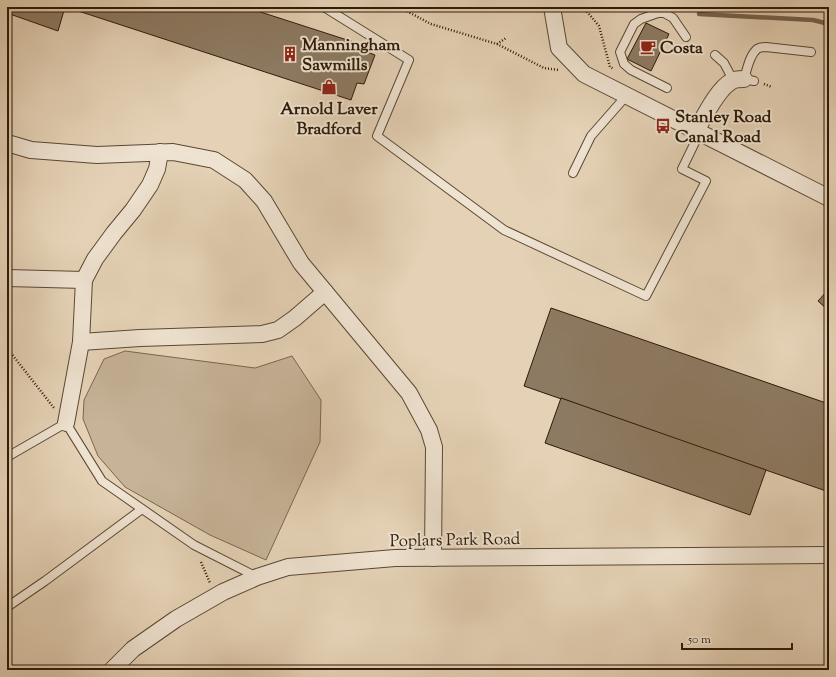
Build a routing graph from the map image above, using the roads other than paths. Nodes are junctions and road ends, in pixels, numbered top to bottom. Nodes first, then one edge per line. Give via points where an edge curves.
1 (324, 7) edge
2 (552, 7) edge
3 (686, 37) dead end
4 (811, 52) dead end
5 (715, 55) dead end
6 (744, 80) junction
7 (668, 88) dead end
8 (627, 95) junction
9 (698, 132) junction
10 (7, 143) edge
11 (160, 152) junction
12 (573, 173) dead end
13 (829, 198) edge
14 (7, 278) edge
15 (84, 280) junction
16 (325, 292) junction
17 (81, 342) junction
18 (66, 424) junction
19 (7, 457) edge
20 (142, 509) junction
21 (829, 555) edge
22 (433, 558) junction
23 (257, 577) junction
24 (7, 607) edge
25 (112, 670) edge

1 - 9 lane via 409,60 377,136 504,230 646,296 706,181 682,169
2 - 8 street via 559,48 584,74
3 - 7 lane via 673,18 658,13 634,24 620,52 624,64 631,70
4 - 6 lane via 761,47 752,56
5 - 6 lane
6 - 9 street via 726,85
8 - 9 street
8 - 12 lane via 591,136
9 - 13 street
10 - 11 street via 31,150 96,155
11 - 15 street via 157,169 150,185 95,259
11 - 16 street via 214,160 245,180 264,201 301,263
14 - 15 street
15 - 17 street
16 - 17 street via 278,330 262,334
16 - 22 street via 409,393 429,430 434,447
17 - 18 street
18 - 19 lane
18 - 20 lane via 102,481
20 - 23 lane via 194,545
20 - 24 lane
21 - 22 street, Poplars Park Road
22 - 23 street, Poplars Park Road via 394,558 288,566
23 - 25 street, Poplars Park Road via 223,592 176,619 133,649

